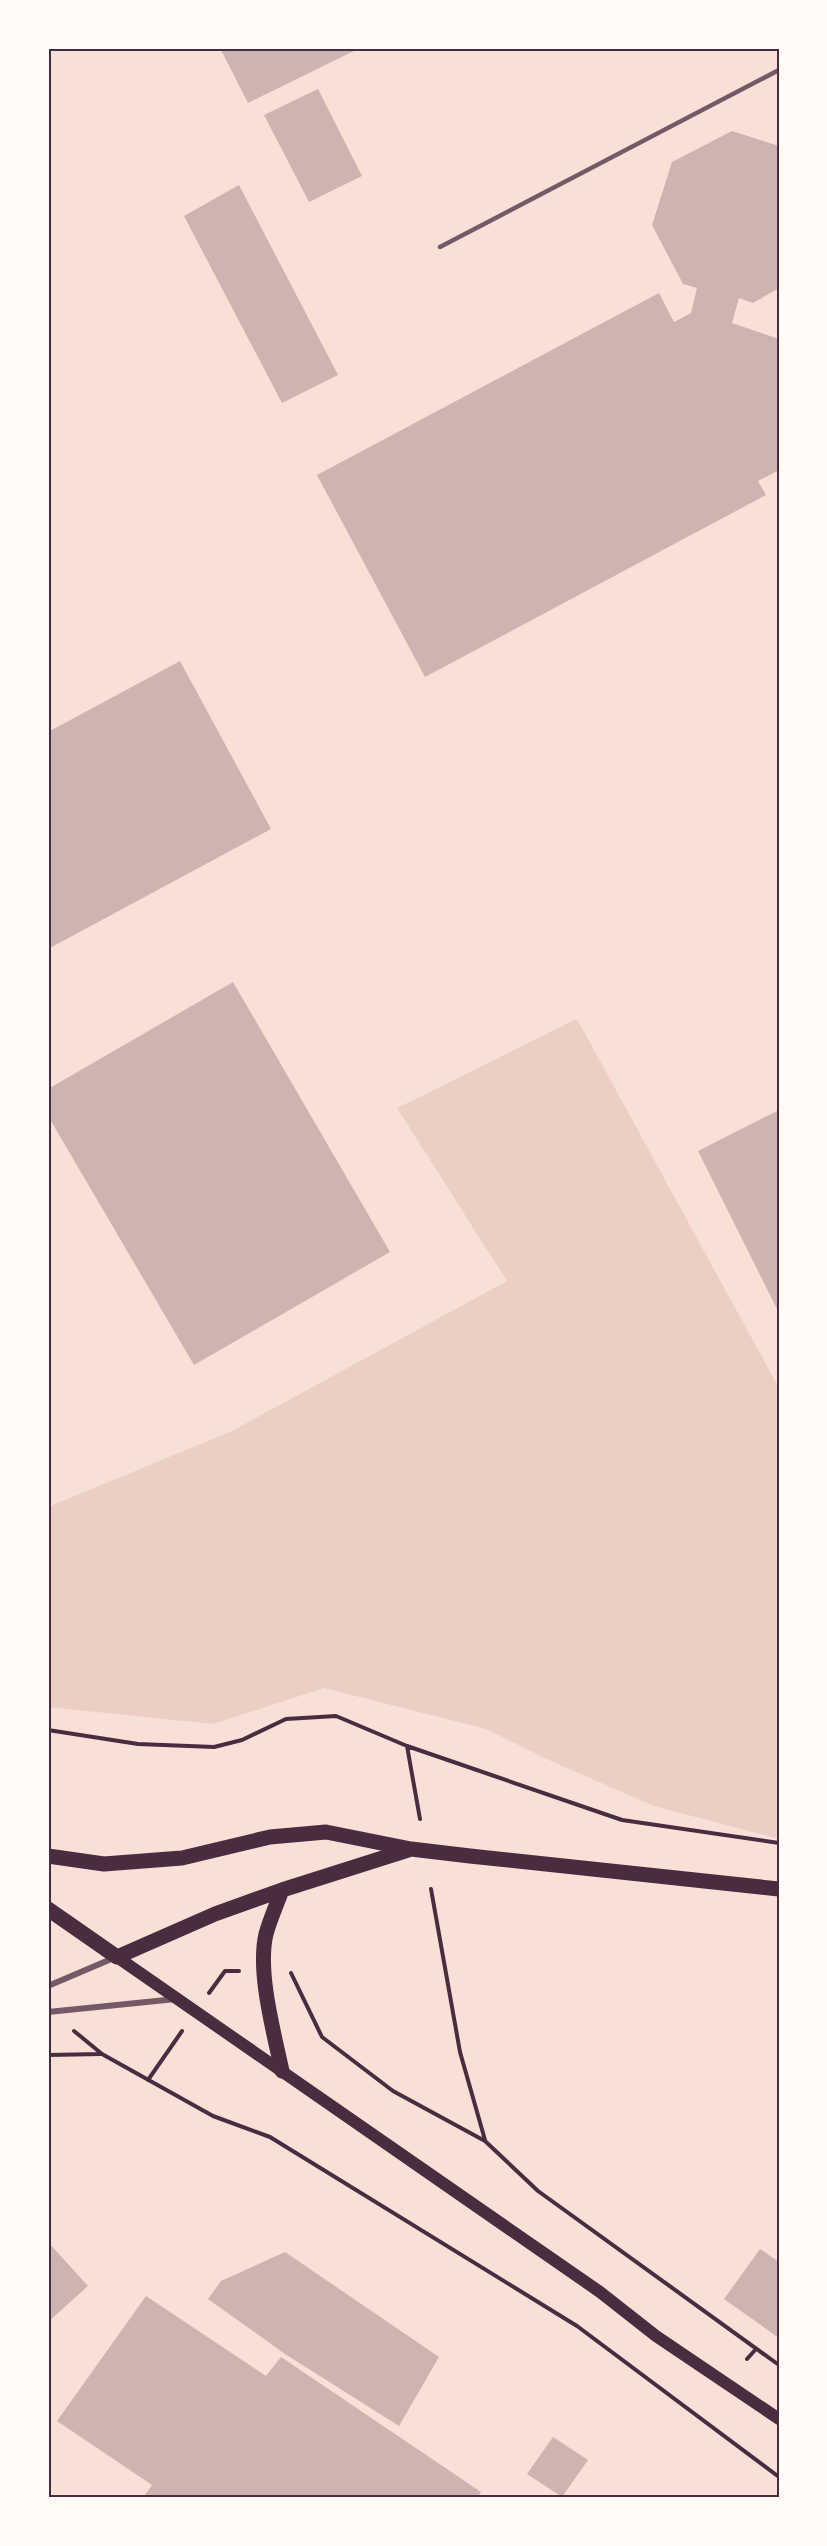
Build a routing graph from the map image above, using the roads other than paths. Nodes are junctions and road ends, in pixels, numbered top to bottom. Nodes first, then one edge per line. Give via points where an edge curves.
1 (779, 70) edge
2 (441, 246) dead end
3 (411, 1849) junction
4 (48, 1856) edge
5 (779, 1889) edge
6 (282, 1890) junction
7 (48, 1909) edge
8 (117, 1957) junction
9 (48, 1986) edge
10 (177, 1999) junction
11 (49, 2012) edge
12 (282, 2071) junction
13 (779, 2419) edge

1 - 2 lane
3 - 4 main road via 326,1832 270,1837 160,1860 104,1864
3 - 5 main road
3 - 6 main road
6 - 8 main road
6 - 12 main road via 266,1935 265,1971
7 - 8 main road
8 - 9 street
8 - 10 main road
10 - 11 street
10 - 12 main road
12 - 13 main road

